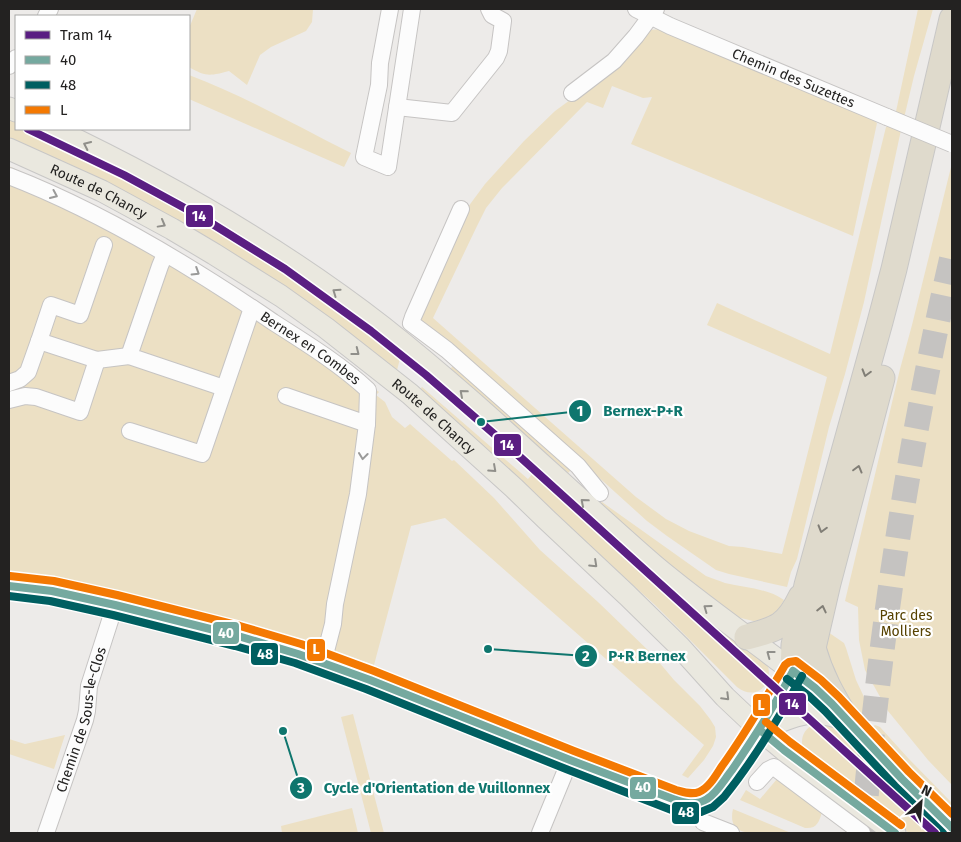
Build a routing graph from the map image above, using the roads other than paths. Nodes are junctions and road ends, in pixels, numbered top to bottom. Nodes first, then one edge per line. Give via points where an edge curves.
1 (390, 9) edge
2 (412, 9) edge
3 (488, 9) edge
4 (647, 11) edge
5 (952, 19) edge
6 (952, 84) edge
7 (572, 93) dead end
8 (397, 107) junction
9 (56, 130) edge
10 (952, 144) edge
11 (9, 149) edge
12 (9, 176) edge
13 (461, 209) dead end
14 (104, 245) dead end
15 (165, 254) junction
16 (252, 308) junction
17 (39, 341) junction
18 (129, 356) junction
19 (97, 360) junction
20 (9, 382) edge
21 (224, 388) junction
22 (286, 396) dead end
23 (9, 400) edge
24 (367, 424) junction
25 (130, 431) dead end
26 (600, 493) dead end
27 (9, 586) edge
28 (807, 586) junction
29 (115, 605) junction
30 (747, 637) junction
31 (813, 648) junction
32 (321, 662) junction
33 (792, 671) junction
34 (847, 720) junction
35 (760, 730) junction
36 (570, 760) junction
37 (757, 782) dead end
38 (703, 822) dead end
39 (952, 828) edge
40 (46, 833) edge
41 (540, 833) edge
42 (731, 833) edge
43 (862, 833) edge
44 (895, 833) edge

1 - 8 street via 364,157 388,167
2 - 8 street
3 - 8 street via 503,21 499,51 452,113
4 - 7 street via 636,36 614,61
4 - 10 street, Chemin des Suzettes, bridge via 670,26
5 -> 28 highway via 894,269
31 -> 6 highway via 907,280
30 -> 9 main road via 656,566 433,367 350,302 283,255 196,202
11 -> 35 main road, Route de Chancy via 102,191 172,229 281,296 326,328 410,394 514,488 680,647
12 -> 15 street, Bernex en Combes via 69,202
13 - 26 street via 411,323 447,350 578,466
14 - 17 street via 80,315 51,306
15 -> 16 street, Bernex en Combes
15 - 18 street
16 - 21 street
16 - 24 street, Bernex en Combes via 328,358 368,390
17 - 19 street
17 - 20 street via 28,372
18 - 19 street
18 - 21 street
19 - 23 street via 80,412 36,397
21 - 25 street via 202,454
22 - 24 street
24 -> 32 street, Bernex en Combes via 358,494 332,624
27 - 29 street via 52,591
28 - 30 highway via 786,621
28 - 33 highway via 794,645
29 - 32 street via 238,636
29 - 40 street, Chemin de Sous-le-Clos via 89,686 87,711
33 -> 30 main road
31 - 33 highway
31 - 34 highway via 818,666
32 - 36 street
33 - 34 main road via 824,696
33 - 35 main road
34 - 35 main road via 824,714 803,714
34 - 39 main road
35 - 36 street via 710,797 695,803 669,798
35 - 44 main road, Route de Chancy
36 - 41 street
37 - 43 street via 774,768
38 - 42 street

